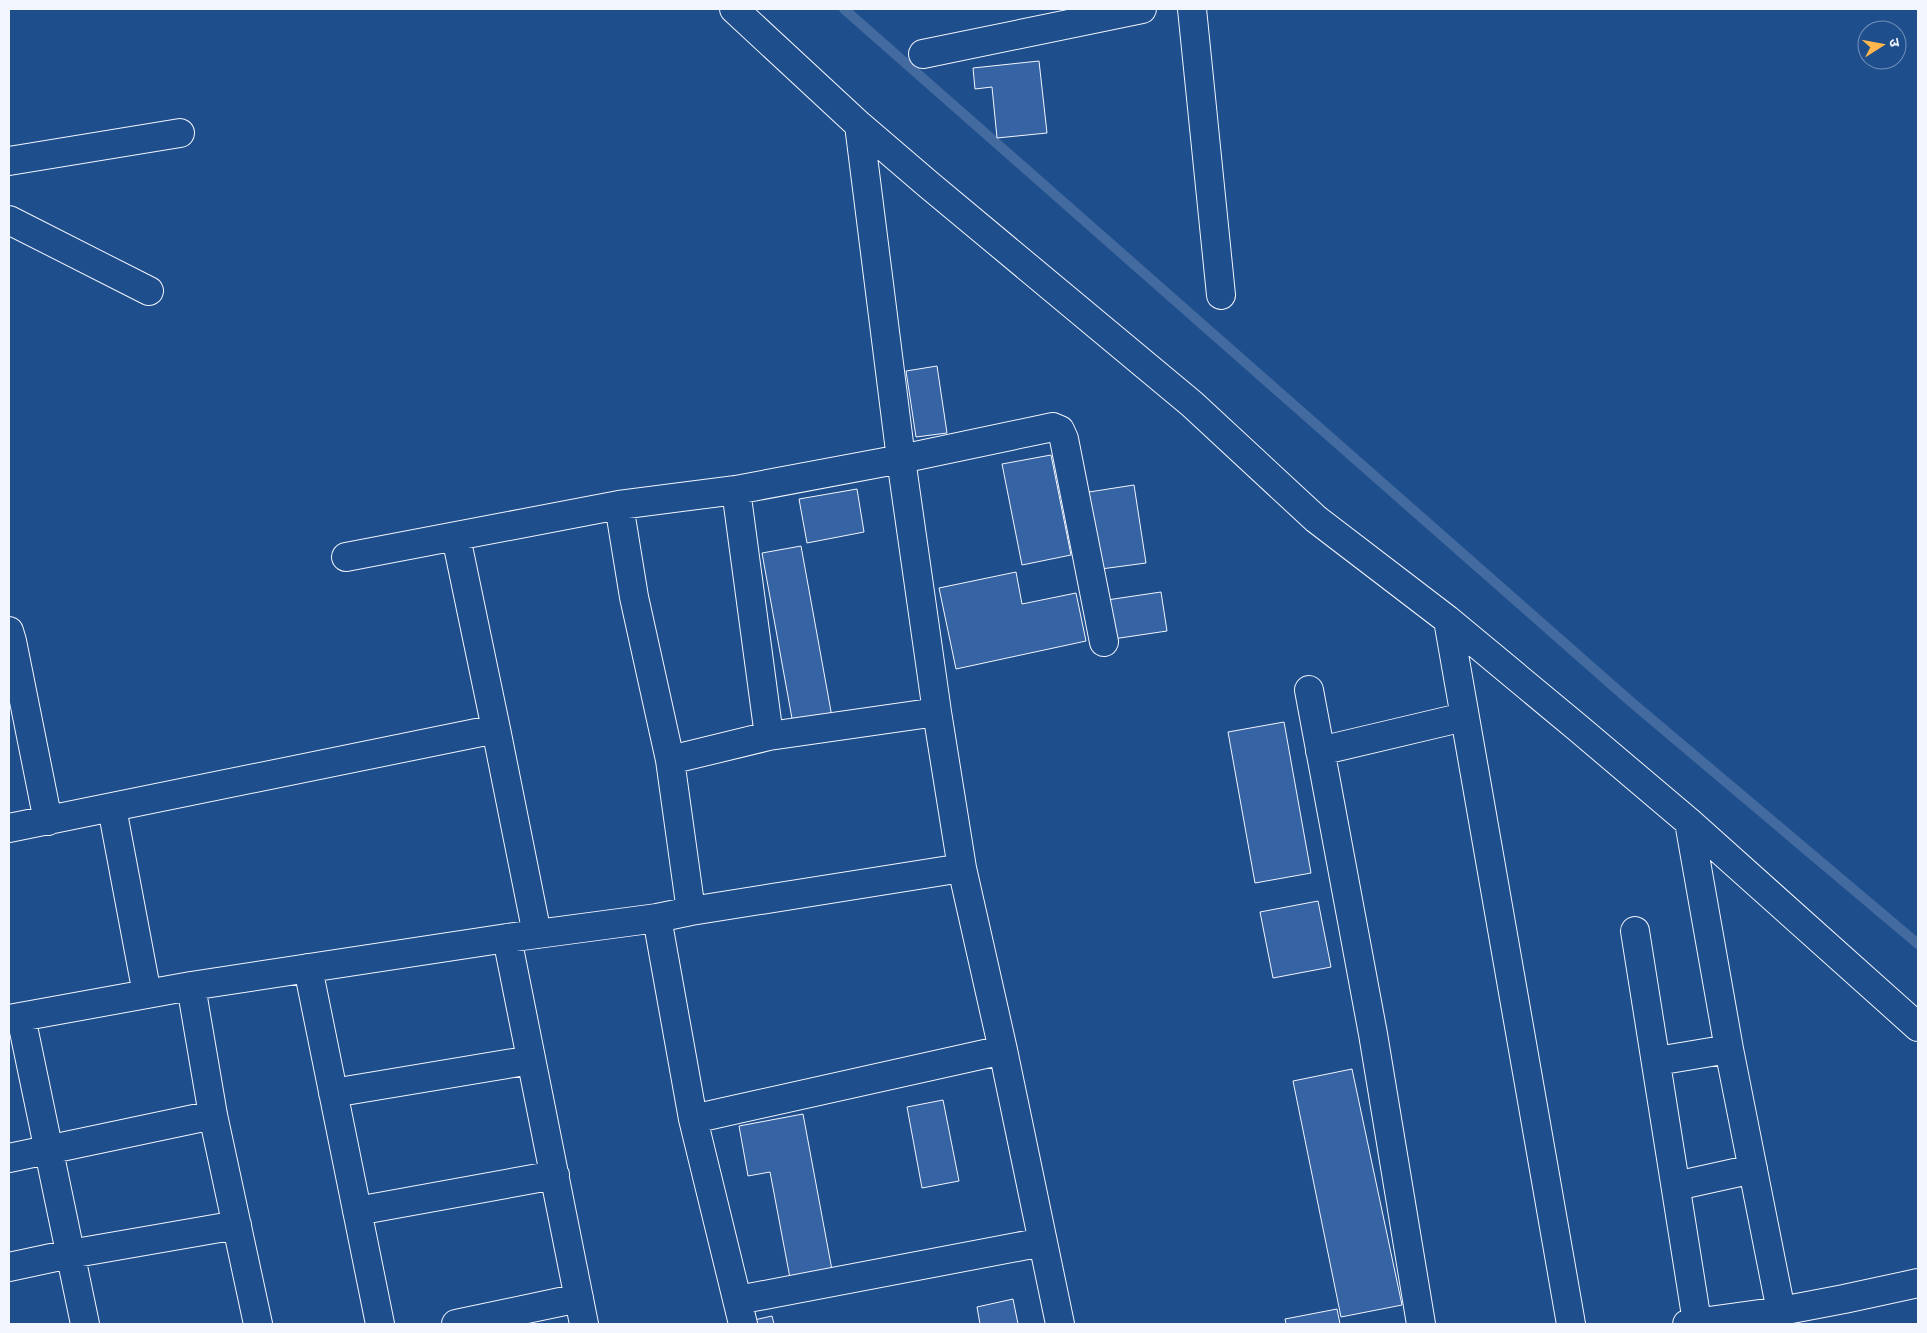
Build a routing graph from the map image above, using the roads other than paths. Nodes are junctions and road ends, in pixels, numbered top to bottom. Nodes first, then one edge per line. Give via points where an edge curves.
1 (734, 9) edge
2 (1142, 9) edge
3 (1192, 9) edge
4 (1054, 18) edge
5 (923, 54) dead end
6 (859, 125) junction
7 (180, 133) dead end
8 (9, 161) edge
9 (9, 220) edge
10 (149, 291) dead end
11 (1221, 295) dead end
12 (901, 460) junction
13 (736, 490) junction
14 (619, 505) junction
15 (456, 537) junction
16 (346, 557) dead end
17 (1448, 620) junction
18 (9, 631) edge
19 (1104, 642) dead end
20 (1309, 690) dead end
21 (937, 712) junction
22 (1464, 717) junction
23 (496, 729) junction
24 (769, 736) junction
25 (1320, 750) junction
26 (670, 760) junction
27 (112, 808) junction
28 (48, 821) junction
29 (1689, 822) junction
30 (9, 828) edge
31 (962, 868) junction
32 (691, 911) junction
33 (657, 918) junction
34 (1635, 931) dead end
35 (537, 934) junction
36 (507, 938) junction
37 (308, 968) junction
38 (191, 986) junction
39 (147, 994) junction
40 (15, 1018) edge
41 (1918, 1027) edge
42 (1729, 1049) junction
43 (1003, 1050) junction
44 (531, 1060) junction
45 (1657, 1061) junction
46 (333, 1093) junction
47 (213, 1115) junction
48 (693, 1119) junction
49 (48, 1150) junction
50 (9, 1158) edge
51 (1753, 1169) junction
52 (555, 1175) junction
53 (1676, 1186) junction
54 (357, 1211) junction
55 (237, 1225) junction
56 (1043, 1242) junction
57 (70, 1254) junction
58 (9, 1267) edge
59 (1918, 1283) edge
60 (582, 1311) edge
61 (1781, 1311) junction
62 (741, 1312) edge
63 (1692, 1323) edge
64 (85, 1324) edge
65 (258, 1324) edge
66 (380, 1324) edge
67 (456, 1324) edge
68 (1060, 1324) edge
69 (1422, 1324) edge
70 (1571, 1324) edge

1 - 6 street
2 - 4 street
3 - 11 street
4 - 5 street
6 - 12 street
6 - 17 street via 1192,404 1316,519
7 - 8 street
9 - 10 street
12 - 13 street
12 - 19 street via 1044,428 1060,430
12 - 21 street
13 - 14 street
13 - 24 street
14 - 15 street
14 - 26 street via 634,597
15 - 16 street
15 - 23 street
17 - 22 street
17 - 29 street
18 - 28 street
20 - 25 street
21 - 24 street
21 - 31 street
22 - 25 street
22 - 70 street
23 - 27 street
23 - 35 street
24 - 26 street
25 - 69 street
26 - 32 street
27 - 28 street
27 - 39 street
28 - 30 street
29 - 41 street
29 - 42 street
31 - 32 street
31 - 43 street
32 - 33 street
33 - 35 street
33 - 48 street
34 - 45 street
35 - 36 street
36 - 37 street
36 - 44 street
37 - 38 street
37 - 46 street
38 - 39 street
38 - 47 street
39 - 40 street
40 - 49 street
42 - 45 street
42 - 51 street
43 - 48 street
43 - 56 street
44 - 46 street
44 - 52 street
45 - 53 street
46 - 54 street
47 - 49 street
47 - 55 street
48 - 62 street
49 - 50 street
49 - 57 street
51 - 53 street
51 - 61 street
52 - 54 street
52 - 60 street
53 - 63 street
54 - 66 street
55 - 57 street
55 - 65 street
56 - 62 street
56 - 68 street
57 - 58 street
57 - 64 street
59 - 61 street
60 - 67 street
61 - 63 street

